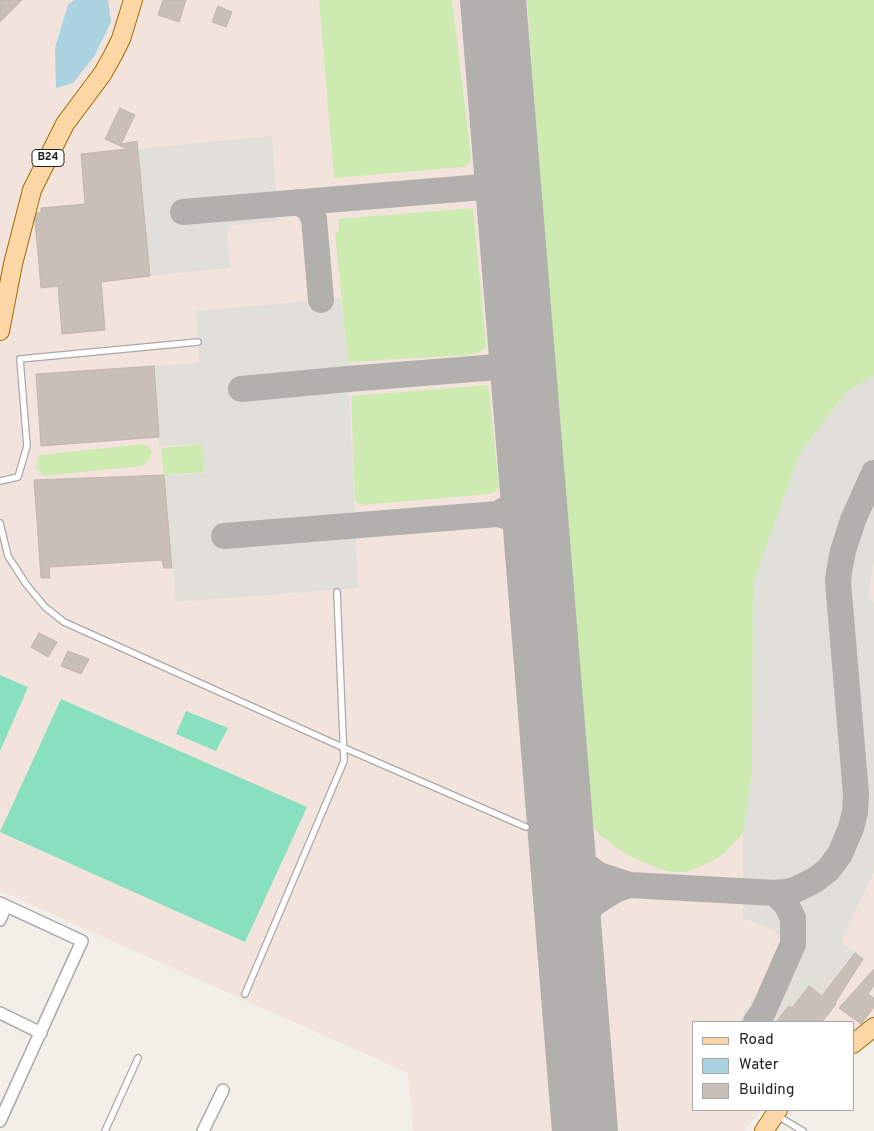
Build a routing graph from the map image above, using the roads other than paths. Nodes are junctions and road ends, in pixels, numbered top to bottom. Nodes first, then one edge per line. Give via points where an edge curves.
1 (133, 0) edge
2 (0, 331) edge
3 (198, 342) dead end
4 (0, 481) edge
5 (0, 523) edge
6 (337, 592) dead end
7 (342, 747) junction
8 (526, 827) dead end
9 (3, 904) edge
10 (0, 920) edge
11 (245, 994) dead end
12 (0, 1013) edge
13 (874, 1027) edge
14 (41, 1033) junction
15 (874, 1036) edge
16 (854, 1043) edge
17 (854, 1047) edge
18 (138, 1058) dead end
19 (223, 1090) dead end
20 (776, 1112) edge
21 (0, 1121) edge
22 (105, 1131) edge
23 (203, 1131) edge
24 (764, 1131) edge
25 (803, 1131) edge

1 - 2 main road, B24 via 121,39 104,73 65,124 32,190
3 - 4 lane via 20,359 27,446 18,477
5 - 7 lane via 8,556 26,584 45,607 64,622
6 - 7 lane
7 - 8 lane
7 - 11 lane via 344,761
9 - 10 street
9 - 14 street via 82,941
12 - 14 street
13 - 16 main road
14 - 21 street
15 - 17 main road
18 - 22 lane
19 - 23 street
20 - 24 main road
20 - 25 lane

